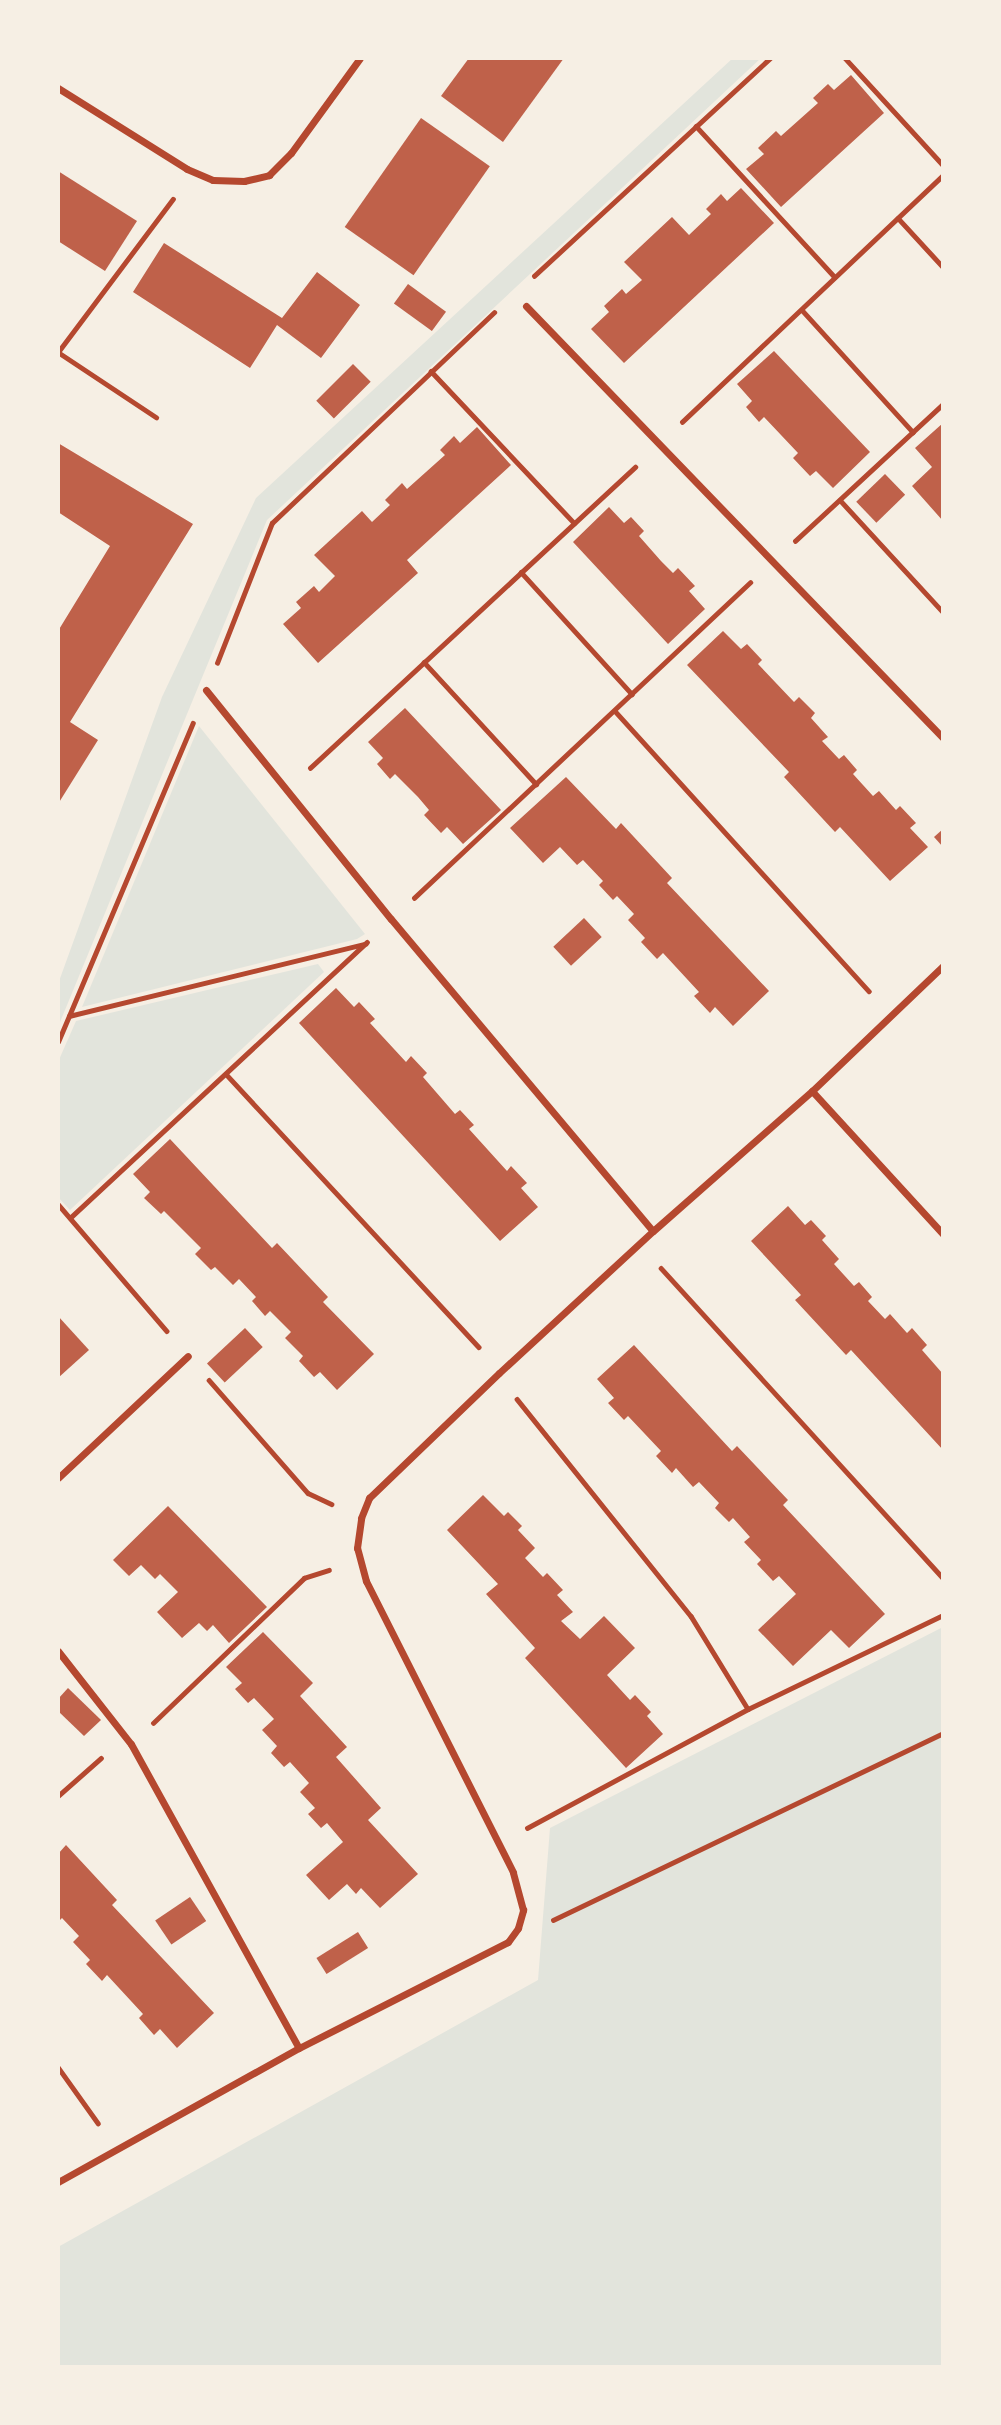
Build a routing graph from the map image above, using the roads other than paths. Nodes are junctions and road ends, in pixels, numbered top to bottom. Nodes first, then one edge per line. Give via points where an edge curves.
1 (360, 58) edge
2 (58, 88) edge
3 (526, 306) dead end
4 (206, 690) road end
5 (943, 738) edge
6 (943, 966) edge
7 (812, 1091) junction
8 (653, 1231) junction
9 (943, 1234) edge
10 (188, 1356) dead end
11 (58, 1478) edge
12 (58, 1651) edge
13 (299, 2048) junction
14 (58, 2182) edge

1 - 2 street via 291,153 269,175 244,181 213,180 194,172
3 - 5 street
4 - 8 street
6 - 7 street
7 - 8 street
7 - 9 street
8 - 13 street via 369,1498 356,1548 366,1581 513,1872 523,1910 508,1941
10 - 11 street
12 - 13 street via 131,1744
13 - 14 street

